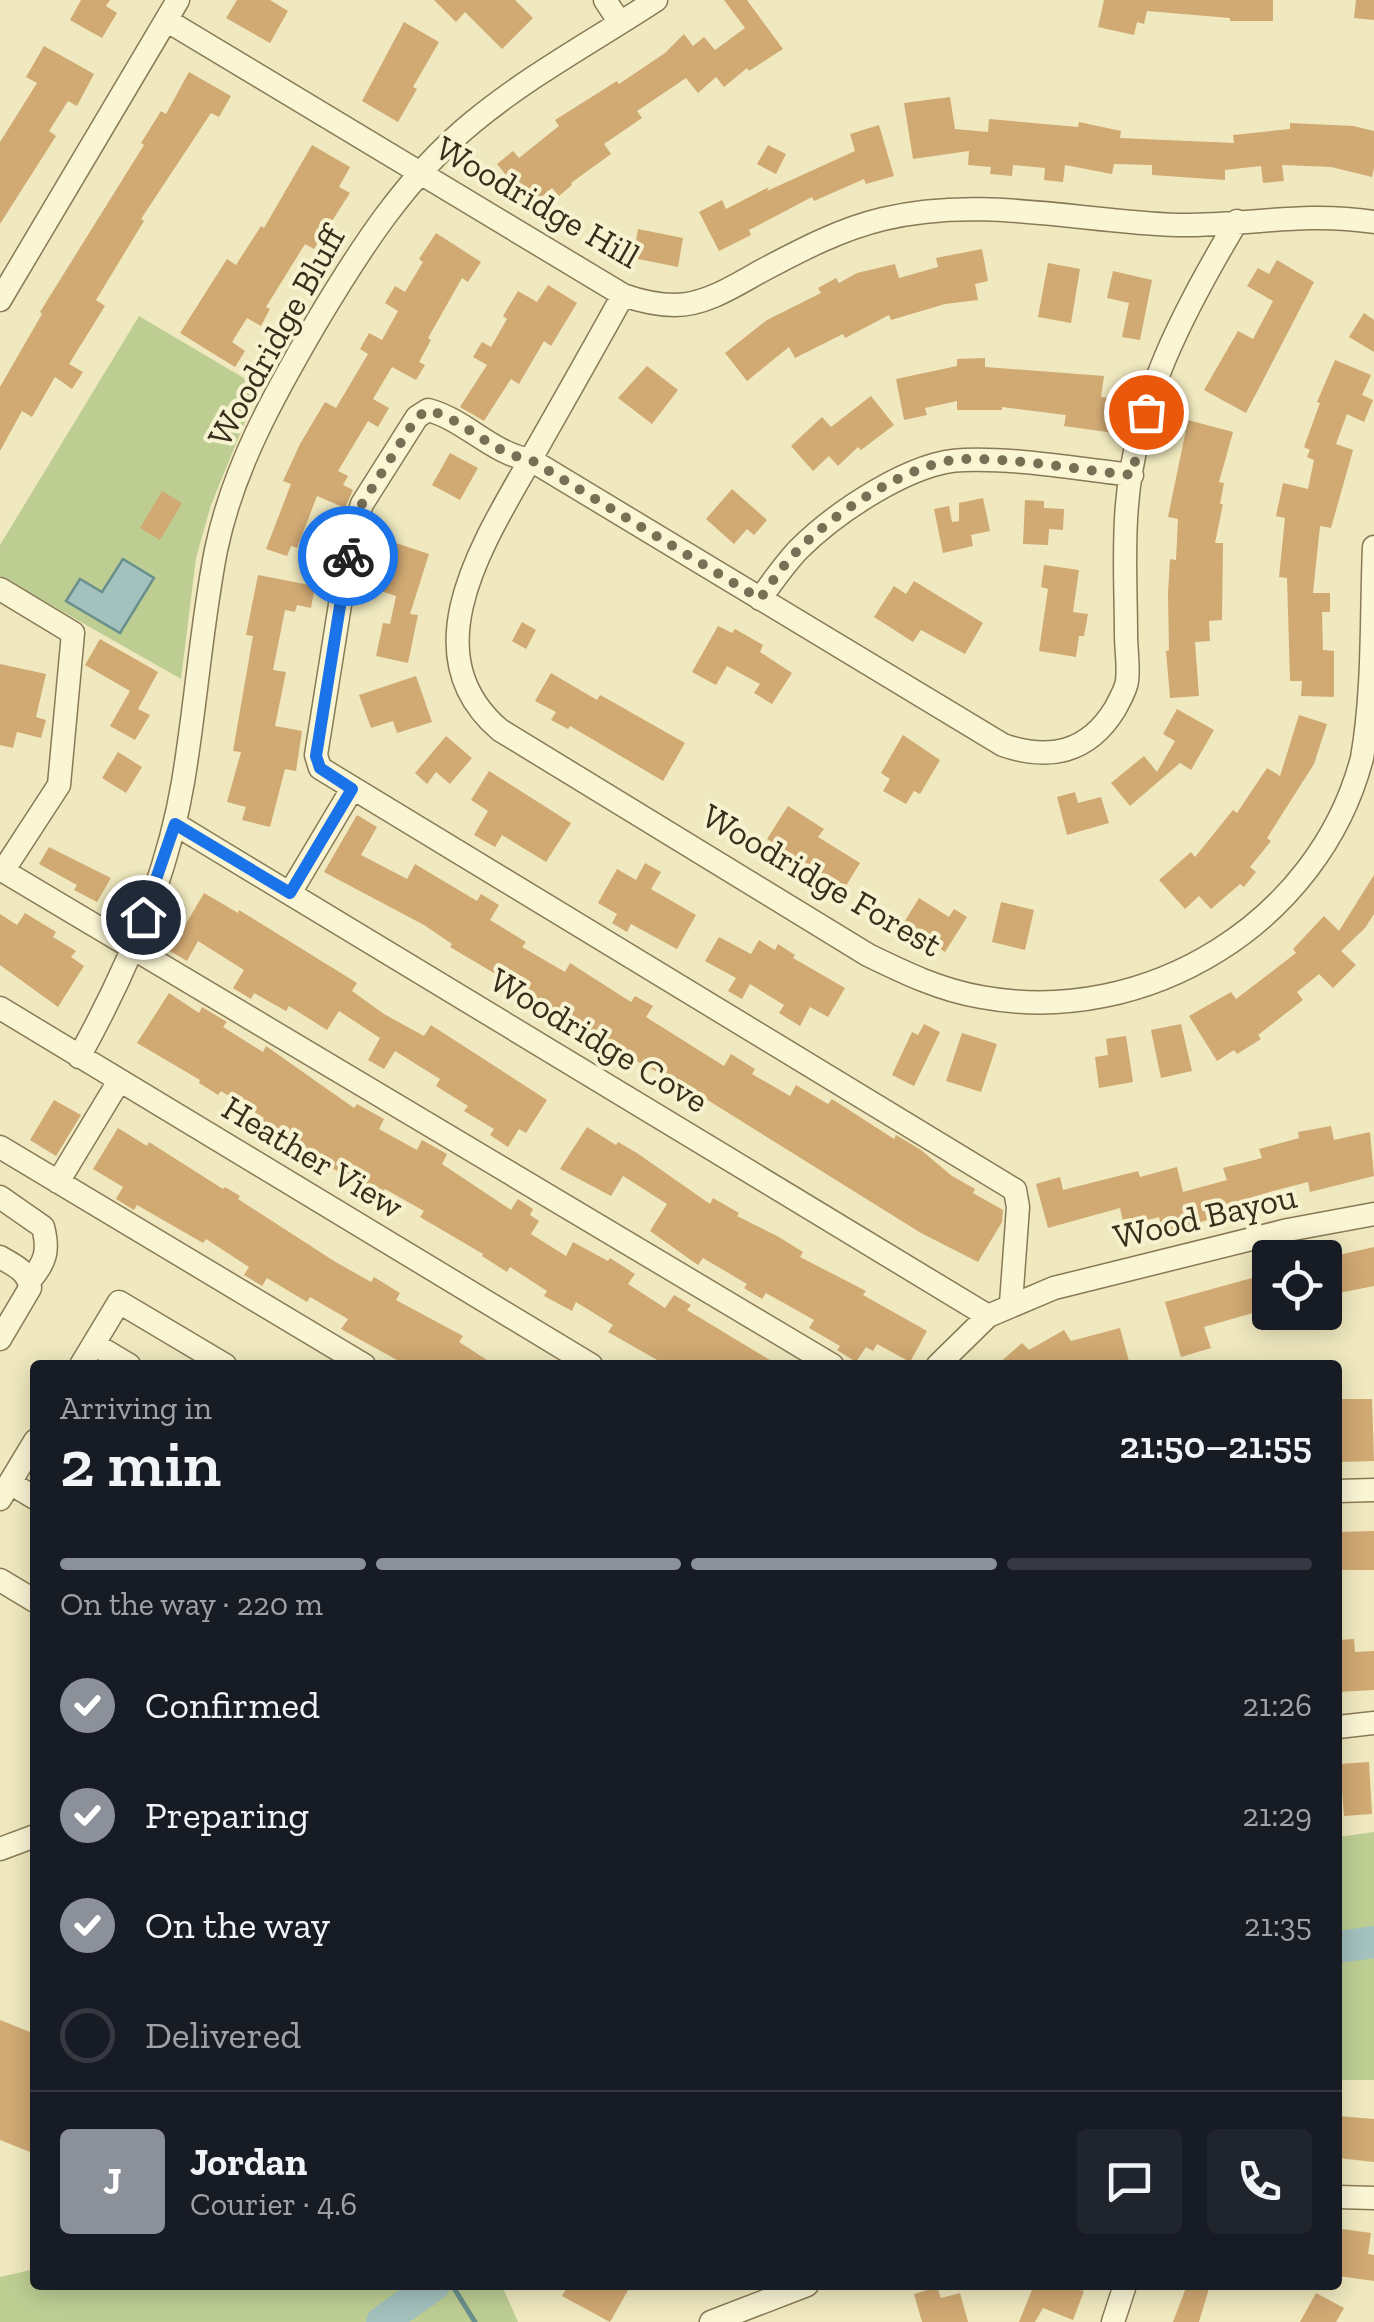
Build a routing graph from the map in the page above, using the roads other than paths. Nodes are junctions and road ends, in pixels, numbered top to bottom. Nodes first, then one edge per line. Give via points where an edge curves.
1 (605, 0) edge
2 (656, 0) edge
3 (172, 10) edge
4 (620, 23) junction
5 (420, 173) junction
6 (1237, 222) junction
7 (1374, 222) edge
8 (623, 294) junction
9 (0, 300) edge
10 (531, 460) junction
11 (1132, 475) junction
12 (1374, 547) edge
13 (0, 590) edge
14 (760, 599) junction
15 (352, 789) junction
16 (175, 824) junction
17 (2, 870) edge
18 (290, 893) junction
19 (132, 949) junction
20 (0, 1008) edge
21 (79, 1057) junction
22 (120, 1081) junction
23 (0, 1147) edge
24 (58, 1182) junction
25 (0, 1197) edge
26 (1374, 1214) edge
27 (0, 1257) edge
28 (30, 1280) junction
29 (1011, 1303) junction
30 (988, 1316) junction
31 (0, 1339) edge
32 (94, 1344) junction
33 (84, 1360) edge
34 (121, 1360) edge
35 (216, 1360) edge
36 (356, 1360) edge
37 (583, 1360) edge
38 (824, 1360) edge
39 (943, 1360) edge
40 (30, 1449) edge
41 (1374, 1490) edge
42 (5, 1491) edge
43 (1342, 1491) edge
44 (30, 1497) edge
45 (0, 1580) edge
46 (30, 1597) edge
47 (1374, 1723) edge
48 (1342, 1727) edge
49 (30, 1838) edge
50 (0, 1849) edge
51 (1342, 2197) edge
52 (1374, 2198) edge
53 (794, 2290) edge
54 (1123, 2290) edge
55 (711, 2322) edge
56 (1113, 2322) edge

1 - 4 street
2 - 4 street, Woodridge Bluff
3 - 5 street, Woodridge Hill
3 - 9 street
4 - 5 street, Woodridge Bluff via 522,84
5 - 8 street, Woodridge Hill
5 - 16 street, Woodridge Bluff via 394,202 312,331 255,433 233,489 211,580
6 - 7 street, Woodridge Hill via 1309,216
6 - 8 street, Woodridge Hill via 936,212 838,233 710,298 677,306
6 - 11 street via 1178,326 1155,383
8 - 10 street, Woodridge Forest
10 - 12 street, Woodridge Forest via 486,537 457,634 458,667 484,716 868,955 948,990 1016,1002 1104,996 1154,983 1246,932 1296,884 1336,826 1370,727
10 - 14 street
10 - 15 street via 513,457 428,410 362,504 316,756 320,768
11 - 14 street via 960,459 926,467 818,532
11 - 14 street via 1127,683 1096,732 1066,752 1030,755 1003,745
13 - 17 street via 72,634 59,785
15 - 18 street
15 - 29 street via 1015,1190
16 - 18 street, Woodridge Cove
16 - 19 street, Woodridge Bluff
17 - 19 street
18 - 30 street, Woodridge Cove
19 - 21 street, Woodridge Bluff
19 - 38 street
20 - 21 street, Heather View
21 - 22 street, Heather View
22 - 24 street
22 - 37 street, Heather View
23 - 24 street
24 - 36 street
25 - 28 street via 43,1228 48,1247
26 - 29 street, Wood Bayou
27 - 28 street
28 - 31 street
29 - 30 street, Wood Bayou
30 - 39 street, Wood Bayou
32 - 33 street
32 - 34 street
32 - 35 street via 119,1302
40 - 42 street
41 - 43 street
42 - 44 street
45 - 46 street
47 - 48 street
49 - 50 street
51 - 52 street
53 - 55 street
54 - 56 street

